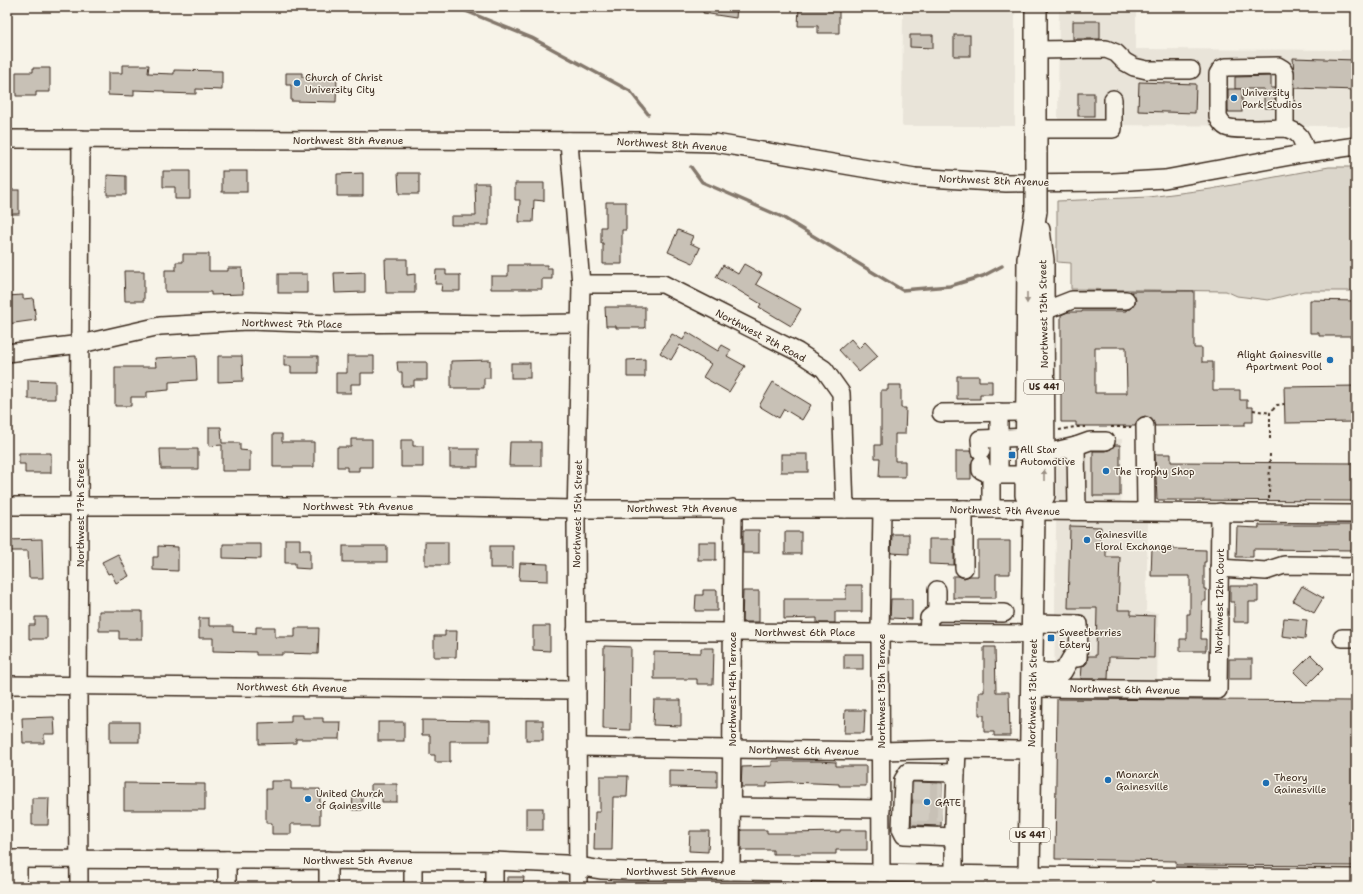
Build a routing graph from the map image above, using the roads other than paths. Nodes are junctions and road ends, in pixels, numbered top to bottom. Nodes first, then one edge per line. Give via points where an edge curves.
1 (1036, 7) edge
2 (1036, 50) junction
3 (1191, 70) dead end
4 (1114, 99) dead end
5 (1285, 128) junction
6 (1036, 129) junction
7 (7, 139) edge
8 (81, 139) junction
9 (569, 141) junction
10 (1356, 146) edge
11 (1306, 153) junction
12 (1036, 211) junction
13 (1043, 282) junction
14 (581, 284) junction
15 (1072, 300) junction
16 (1126, 300) dead end
17 (1043, 317) junction
18 (580, 324) junction
19 (81, 344) junction
20 (7, 353) edge
21 (999, 412) junction
22 (1027, 412) junction
23 (941, 413) dead end
24 (1145, 426) dead end
25 (1027, 437) junction
26 (1000, 438) junction
27 (1106, 441) dead end
28 (1076, 446) junction
29 (1044, 451) junction
30 (988, 466) junction
31 (1027, 475) junction
32 (7, 506) edge
33 (80, 506) junction
34 (733, 508) junction
35 (844, 508) junction
36 (576, 509) junction
37 (882, 509) junction
38 (964, 509) junction
39 (991, 509) junction
40 (1034, 511) junction
41 (1077, 511) junction
42 (1146, 511) junction
43 (1220, 512) junction
44 (1356, 514) edge
45 (1356, 566) edge
46 (964, 568) dead end
47 (1219, 568) junction
48 (937, 590) dead end
49 (937, 612) junction
50 (978, 613) junction
51 (1004, 613) dead end
52 (1033, 629) junction
53 (576, 631) junction
54 (732, 631) junction
55 (880, 632) junction
56 (928, 633) junction
57 (978, 633) junction
58 (1032, 680) junction
59 (7, 685) edge
60 (78, 686) junction
61 (577, 690) junction
62 (1218, 690) joint
63 (578, 747) junction
64 (732, 748) junction
65 (957, 749) junction
66 (1031, 750) junction
67 (881, 751) junction
68 (956, 773) junction
69 (731, 807) junction
70 (881, 809) junction
71 (954, 837) junction
72 (12, 859) edge
73 (79, 860) junction
74 (227, 860) junction
75 (328, 860) junction
76 (407, 861) junction
77 (494, 861) junction
78 (578, 867) junction
79 (731, 871) junction
80 (881, 873) junction
81 (954, 874) junction
82 (1356, 878) edge
83 (683, 879) edge
84 (802, 880) edge
85 (1094, 881) edge
86 (1158, 882) edge
87 (1028, 883) edge
88 (18, 887) edge
89 (79, 887) edge
90 (227, 887) edge
91 (328, 887) edge
92 (401, 887) edge
93 (413, 887) edge
94 (494, 887) edge
95 (578, 887) edge

1 - 2 main road, Northwest 13th Street / US 441
2 - 3 street via 1106,49 1116,53 1134,67 1147,70
2 - 6 main road, Northwest 13th Street / US 441
4 - 6 street via 1113,129
5 - 5 street via 1283,69 1278,66 1226,67 1221,70 1218,74 1218,117 1221,123 1226,127 1235,128
5 - 11 street via 1301,137
6 - 12 main road, Northwest 13th Street / US 441, bridge
7 - 8 street, Northwest 8th Avenue
8 - 9 street, Northwest 8th Avenue
8 - 19 street, Northwest 17th Street
9 - 11 street, Northwest 8th Avenue via 715,144 915,176 1006,183 1166,179
9 - 14 street, Northwest 15th Street
10 - 11 street, Northwest 8th Avenue
12 - 13 main road, Northwest 13th Street / US 441 via 1043,260
12 -> 22 main road, Northwest 13th Street / US 441 via 1028,259
13 - 15 street via 1052,291
13 - 17 main road, Northwest 13th Street / US 441
14 - 18 street, Northwest 15th Street
14 - 35 street, Northwest 7th Road via 663,284 798,352 824,369 841,393
15 - 16 street
15 - 17 street via 1049,309
17 - 29 main road, Northwest 13th Street / US 441
18 - 19 street, Northwest 7th Place via 330,324 247,321 160,326
18 - 36 street, Northwest 15th Street
19 - 20 street, Northwest 7th Place
19 - 33 street, Northwest 17th Street
21 - 22 street
21 - 23 street
21 - 26 street
22 - 25 main road, Northwest 13th Street / US 441
24 - 42 street
25 - 26 street
25 - 31 main road, Northwest 13th Street / US 441
26 - 30 street
26 - 30 street via 980,439
27 - 28 street via 1090,441
28 - 29 street
28 - 41 street
40 -> 29 main road, Northwest 13th Street / US 441 via 1044,496
30 - 31 street
30 - 39 street
31 - 40 main road, Northwest 13th Street / US 441 via 1026,495
32 - 33 street, Northwest 7th Avenue
33 - 36 street, Northwest 7th Avenue
33 - 60 street, Northwest 17th Street
34 - 35 street, Northwest 7th Avenue
34 - 36 street, Northwest 7th Avenue
34 - 54 street, Northwest 14th Terrace
35 - 37 street, Northwest 7th Avenue
36 - 53 street, Northwest 15th Street
37 - 38 street, Northwest 7th Avenue
37 - 55 street, Northwest 13th Terrace
38 - 39 street, Northwest 7th Avenue
38 - 46 street
39 - 40 street, Northwest 7th Avenue
40 - 41 street, Northwest 7th Avenue
40 - 52 main road, Northwest 13th Street / US 441
41 - 42 street, Northwest 7th Avenue
42 - 43 street, Northwest 7th Avenue
43 - 44 street, Northwest 7th Avenue
43 - 47 street, Northwest 12th Court
45 - 47 street via 1284,565 1266,571
47 - 62 street, Northwest 12th Court
48 - 49 street
49 - 50 street
49 - 56 street via 929,618
50 - 51 street
50 - 57 street
52 - 57 street, Northwest 6th Place
52 - 58 main road, Northwest 13th Street / US 441
52 - 58 street, Northwest 6th Place via 1079,624 1079,644 1078,658 1071,658 1063,672
53 - 54 street, Northwest 6th Place
53 - 61 street, Northwest 15th Street
54 - 55 street, Northwest 6th Place
54 - 64 street, Northwest 14th Terrace
55 - 56 street, Northwest 6th Place
55 - 67 street, Northwest 13th Terrace
56 - 57 street, Northwest 6th Place
58 - 62 street, Northwest 6th Avenue
58 - 66 main road, Northwest 13th Street / US 441
59 - 60 street, Northwest 6th Avenue
60 - 61 street, Northwest 6th Avenue
60 - 73 street, Northwest 17th Street
61 - 63 street, Northwest 15th Street
63 - 64 street, Northwest 6th Avenue
63 - 78 street, Northwest 15th Street
64 - 67 street, Northwest 6th Avenue
64 - 69 street, Northwest 14th Terrace
65 - 66 street, Northwest 6th Avenue
65 - 67 street, Northwest 6th Avenue
65 - 68 street
66 - 87 main road, Northwest 13th Street / US 441
67 - 70 street, Northwest 13th Terrace
68 - 71 street via 949,792 948,814
68 - 71 street via 908,772 903,780 908,791 907,812 901,829 904,835
69 - 70 street
69 - 79 street, Northwest 14th Terrace
70 - 80 street, Northwest 13th Terrace
71 - 81 street
72 - 73 street, Northwest 5th Avenue
72 - 88 street
73 - 74 street, Northwest 5th Avenue
73 - 89 street, Northwest 17th Street
74 - 75 street, Northwest 5th Avenue
74 - 90 street
75 - 76 street, Northwest 5th Avenue
75 - 91 street
76 - 77 street, Northwest 5th Avenue
76 - 92 street
76 - 93 street
77 - 78 street, Northwest 5th Avenue
77 - 94 street
78 - 83 street, Northwest 5th Avenue
78 - 95 street, Northwest 15th Street
79 - 83 street, Northwest 5th Avenue
79 - 84 street, Northwest 5th Avenue
80 - 81 street, Northwest 5th Avenue
80 - 84 street, Northwest 5th Avenue
81 - 87 street, Northwest 5th Avenue
82 - 86 street, Northwest 5th Avenue
85 - 86 street, Northwest 5th Avenue
85 - 87 street, Northwest 5th Avenue

